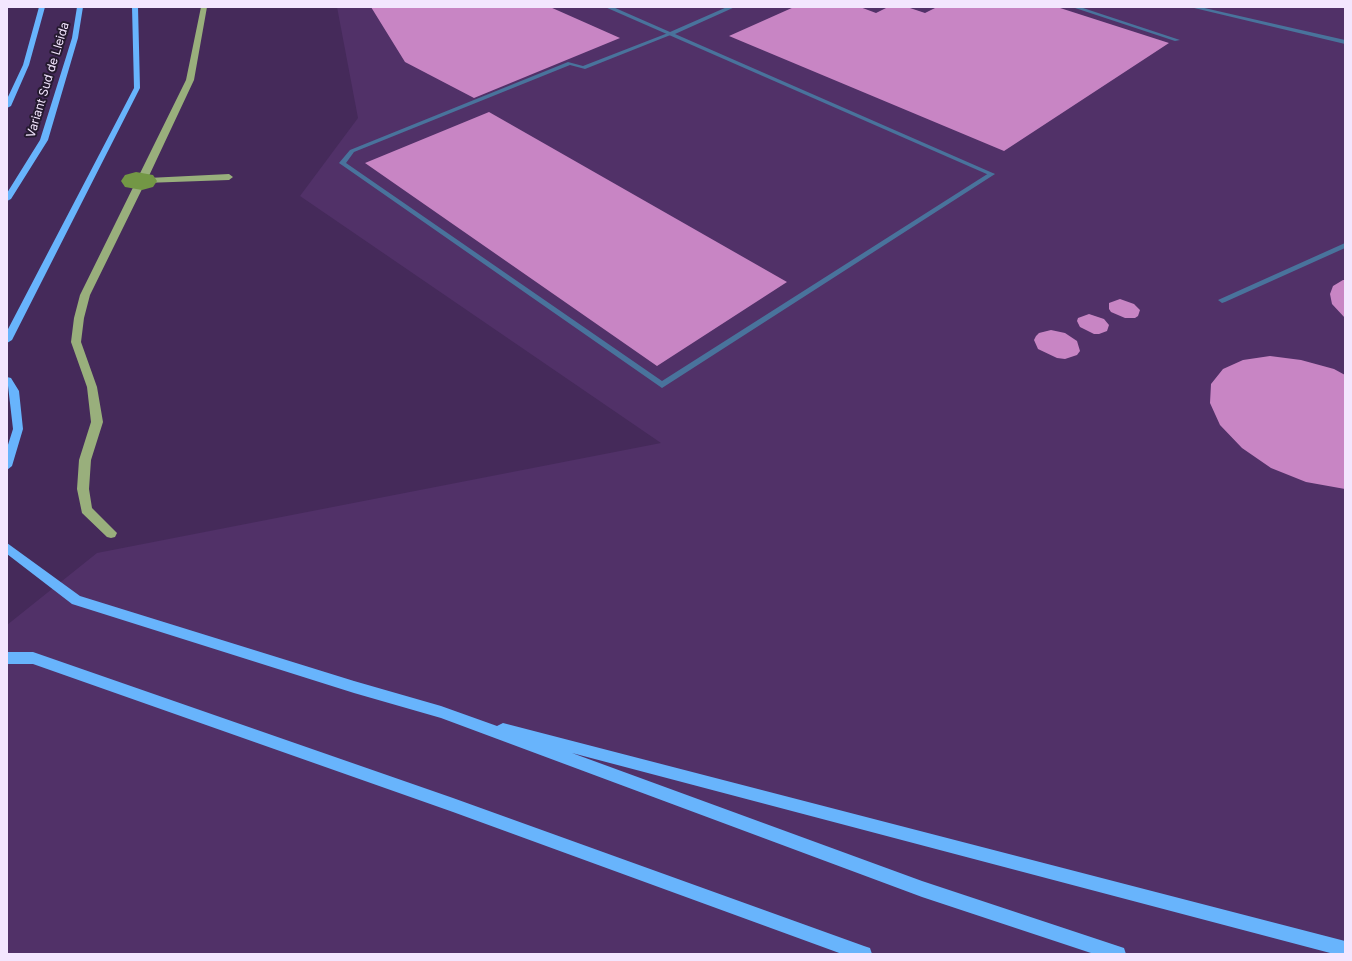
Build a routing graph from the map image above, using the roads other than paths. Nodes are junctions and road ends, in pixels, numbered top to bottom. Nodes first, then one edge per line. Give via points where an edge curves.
1 (42, 7) edge
2 (80, 7) edge
3 (135, 7) edge
4 (608, 7) edge
5 (732, 7) edge
6 (1075, 7) edge
7 (1194, 7) edge
8 (670, 34) junction
9 (1177, 40) dead end
10 (1345, 42) edge
11 (7, 106) edge
12 (7, 199) edge
13 (1345, 245) edge
14 (1222, 300) dead end
15 (7, 340) edge
16 (7, 380) edge
17 (7, 466) edge
18 (7, 548) edge
19 (7, 658) edge
20 (441, 712) junction
21 (1345, 949) edge
22 (864, 954) edge
23 (1118, 954) edge

1 - 11 highway, Variant Sud de Lleida via 26,65
2 - 12 highway, Variant Sud de Lleida via 75,38 44,140
3 - 15 highway via 137,88
4 - 8 street
5 - 8 street
6 - 9 street
7 - 10 street
8 - 8 street via 584,68 570,63 352,151 342,162 662,385 992,174
13 - 14 street
16 - 17 highway via 14,391 18,429
18 - 20 highway via 76,600
19 - 22 highway via 33,658 452,805
20 - 21 highway
20 - 23 highway via 922,889

